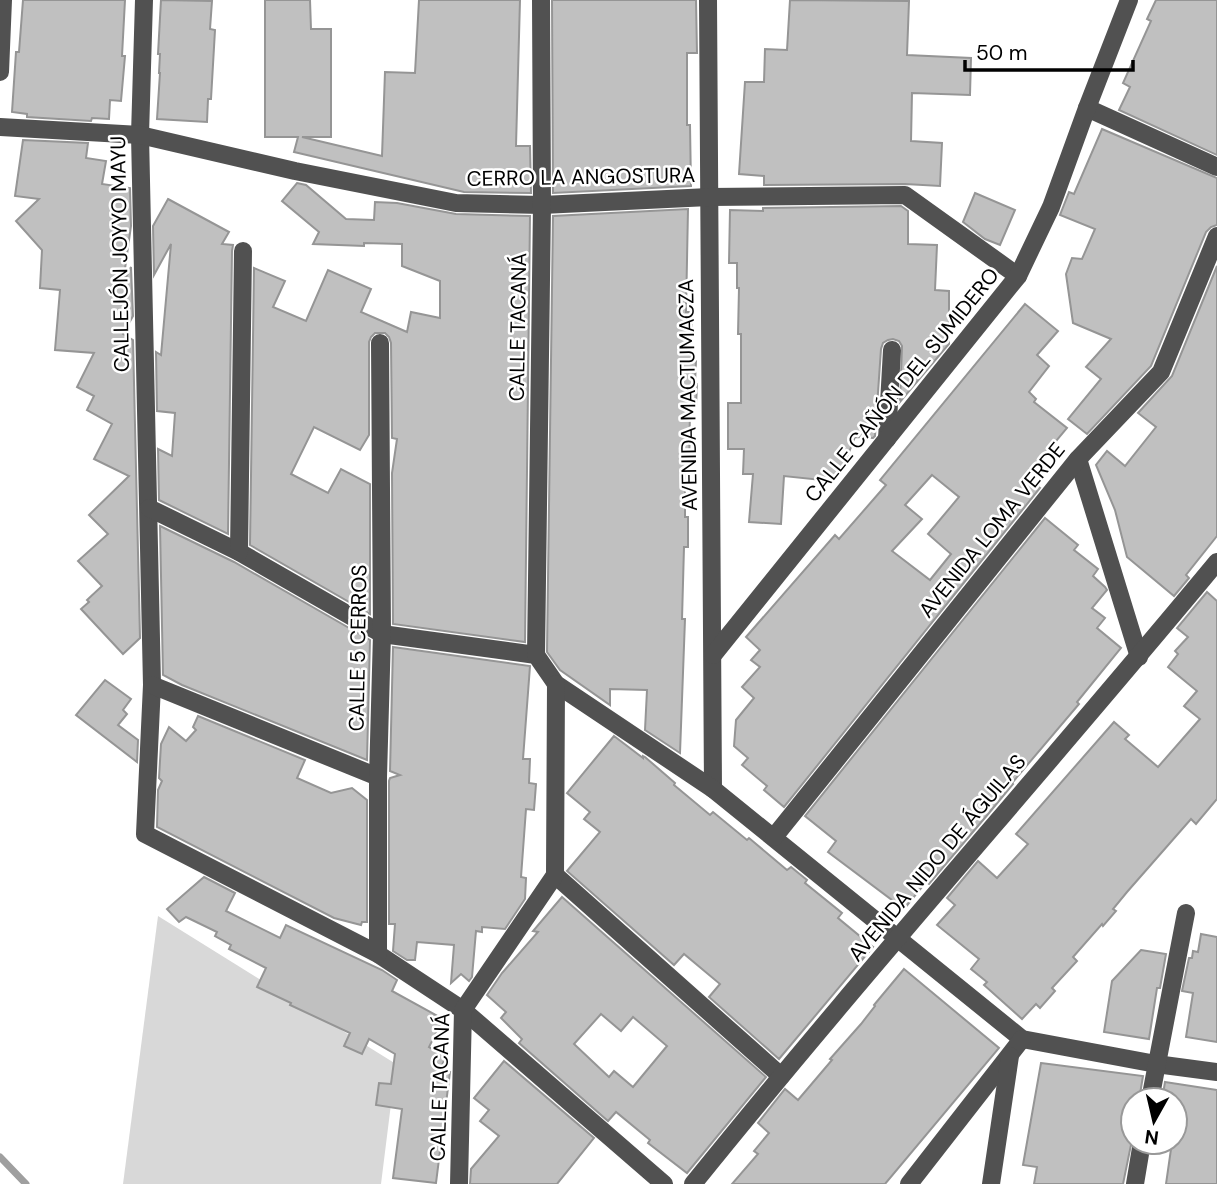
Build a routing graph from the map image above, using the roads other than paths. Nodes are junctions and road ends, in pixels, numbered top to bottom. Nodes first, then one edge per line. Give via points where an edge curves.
1 (2, 0) edge
2 (144, 0) edge
3 (541, 0) edge
4 (708, 0) edge
5 (1129, 0) edge
6 (0, 72) edge
7 (1087, 108) junction
8 (0, 127) edge
9 (140, 135) junction
10 (1217, 166) edge
11 (709, 197) junction
12 (542, 205) junction
13 (1217, 236) edge
14 (243, 251) dead end
15 (1018, 276) junction
16 (380, 343) dead end
17 (892, 350) dead end
18 (887, 439) junction
19 (1078, 459) junction
20 (149, 508) junction
21 (239, 552) junction
22 (1217, 562) edge
23 (382, 634) junction
24 (713, 655) junction
25 (536, 656) junction
26 (1139, 657) junction
27 (556, 684) junction
28 (152, 685) junction
29 (378, 777) junction
30 (713, 789) junction
31 (774, 837) junction
32 (555, 875) junction
33 (1186, 913) dead end
34 (898, 940) junction
35 (378, 954) junction
36 (463, 1010) junction
37 (1016, 1046) junction
38 (1156, 1064) junction
39 (1217, 1072) edge
40 (780, 1076) junction
41 (1152, 1086) edge
42 (1140, 1156) edge
43 (459, 1184) edge
44 (664, 1184) edge
45 (693, 1184) edge
46 (909, 1184) edge
47 (991, 1184) edge
48 (1135, 1184) edge

1 - 6 street
2 - 9 street, CALLEJÓN JOYYO MAYU
3 - 12 street, CALLE TACANÁ
4 - 11 street, AVENIDA MACTUMACZA
5 - 7 street, CALLE CAÑÓN DEL SUMIDERO
7 - 10 street
7 - 15 street, CALLE CAÑÓN DEL SUMIDERO via 1051,207
8 - 9 street, CERRO LA ANGOSTURA
9 - 12 street, CERRO LA ANGOSTURA via 456,203
9 - 20 street, CALLEJÓN JOYYO MAYU
11 - 12 street, CERRO LA ANGOSTURA
11 - 15 street, CERRO LA ANGOSTURA via 905,195
11 - 24 street, AVENIDA MACTUMACZA
12 - 25 street, CALLE TACANÁ
13 - 19 street, AVENIDA LOMA VERDE via 1161,372
14 - 21 street
15 - 18 street, CALLE CAÑÓN DEL SUMIDERO
16 - 23 street, CALLE 5 CERROS
17 - 18 street
18 - 24 street, CALLE CAÑÓN DEL SUMIDERO
19 - 26 street
19 - 31 street, AVENIDA LOMA VERDE
20 - 21 street
20 - 28 street, CALLEJÓN JOYYO MAYU
21 - 23 street
22 - 26 street, AVENIDA NIDO DE ÁGUILAS
23 - 25 street
23 - 29 street, CALLE 5 CERROS
24 - 30 street, AVENIDA MACTUMACZA
25 - 27 street
26 - 34 street, AVENIDA NIDO DE ÁGUILAS
27 - 30 street
27 - 32 street
28 - 29 street
28 - 35 street, CALLEJÓN JOYYO MAYU via 145,834
29 - 35 street, CALLE 5 CERROS
30 - 31 street
31 - 34 street
32 - 36 street, CALLE TACANÁ
32 - 40 street
33 - 38 street
34 - 37 street
34 - 40 street, AVENIDA NIDO DE ÁGUILAS
35 - 36 street
36 - 43 street, CALLE TACANÁ
36 - 44 street
37 - 38 street
37 - 46 street
37 - 47 street
38 - 39 street
38 - 41 street
40 - 45 street, AVENIDA NIDO DE ÁGUILAS
42 - 48 street

